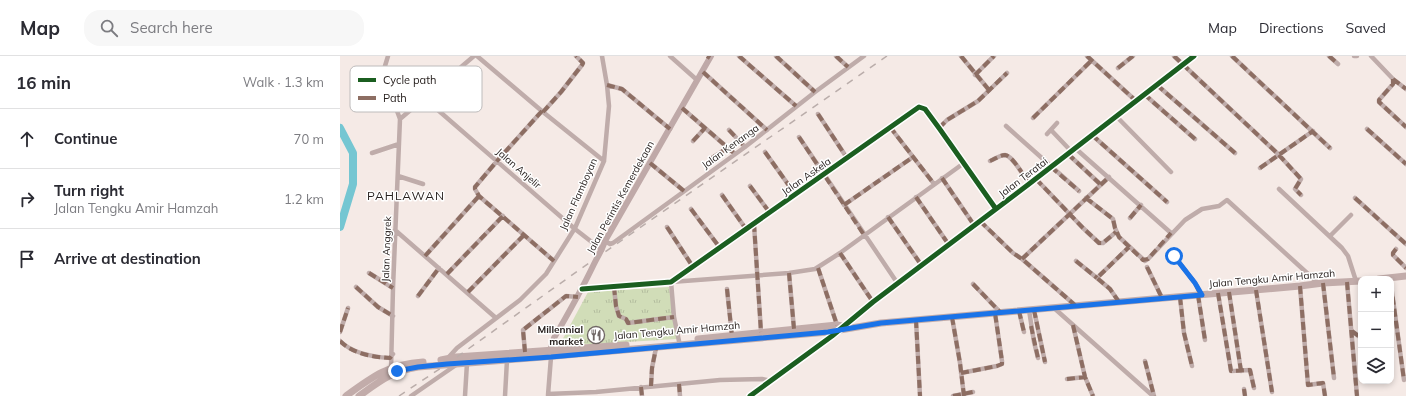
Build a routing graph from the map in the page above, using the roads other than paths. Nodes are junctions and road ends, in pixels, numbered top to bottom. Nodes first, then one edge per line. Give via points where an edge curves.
1 (388, 56) edge
2 (476, 56) edge
3 (576, 56) edge
4 (602, 56) edge
5 (670, 56) edge
6 (739, 56) edge
7 (776, 56) edge
8 (836, 56) edge
9 (864, 56) edge
10 (961, 56) edge
11 (994, 56) edge
12 (1087, 56) edge
13 (1133, 56) edge
14 (1174, 56) edge
15 (1194, 56) edge
16 (1232, 56) edge
17 (1329, 56) edge
18 (1371, 56) edge
19 (709, 57) edge
20 (1091, 61) junction
21 (1338, 64) dead end
22 (1183, 65) junction
23 (385, 66) edge
24 (464, 66) edge
25 (848, 67) junction
26 (1118, 68) dead end
27 (703, 72) junction
28 (1007, 73) dead end
29 (975, 75) junction
30 (1393, 79) junction
31 (698, 80) junction
32 (607, 85) junction
33 (1157, 85) junction
34 (1406, 89) edge
35 (989, 90) junction
36 (814, 92) junction
37 (1144, 94) junction
38 (1136, 101) junction
39 (796, 106) junction
40 (682, 108) junction
41 (542, 111) junction
42 (398, 112) edge
43 (407, 112) edge
44 (440, 112) edge
45 (818, 114) dead end
46 (1116, 116) junction
47 (400, 118) junction
48 (1033, 118) dead end
49 (1057, 123) dead end
50 (1006, 126) dead end
51 (890, 127) junction
52 (1406, 127) edge
53 (705, 128) junction
54 (939, 128) junction
55 (670, 129) junction
56 (1367, 129) dead end
57 (729, 130) dead end
58 (767, 130) junction
59 (1313, 131) junction
60 (1092, 135) junction
61 (799, 137) dead end
62 (1195, 139) dead end
63 (693, 141) dead end
64 (399, 144) junction
65 (745, 147) junction
66 (727, 148) junction
67 (1075, 148) junction
68 (1330, 148) dead end
69 (765, 152) dead end
70 (1069, 152) junction
71 (372, 153) dead end
72 (1235, 153) dead end
73 (735, 154) junction
74 (1278, 154) junction
75 (913, 157) junction
76 (712, 158) dead end
77 (847, 158) junction
78 (497, 160) junction
79 (604, 161) junction
80 (990, 161) dead end
81 (650, 163) junction
82 (964, 163) junction
83 (1406, 164) edge
84 (1051, 167) junction
85 (1260, 168) dead end
86 (1171, 172) dead end
87 (824, 174) junction
88 (398, 176) junction
89 (1108, 176) junction
90 (942, 178) junction
91 (1036, 179) junction
92 (423, 184) dead end
93 (934, 184) junction
94 (1029, 184) junction
95 (1100, 184) junction
96 (750, 186) dead end
97 (1279, 189) dead end
98 (684, 191) junction
99 (1079, 191) dead end
100 (795, 194) junction
101 (1301, 194) dead end
102 (722, 195) dead end
103 (480, 196) junction
104 (916, 197) junction
105 (1086, 198) junction
106 (1355, 198) dead end
107 (1167, 202) dead end
108 (844, 205) junction
109 (1141, 205) junction
110 (691, 209) dead end
111 (996, 209) junction
112 (770, 213) junction
113 (1069, 213) junction
114 (1351, 215) dead end
115 (503, 216) junction
116 (888, 218) junction
117 (1130, 218) dead end
118 (980, 221) junction
119 (754, 224) junction
120 (974, 225) junction
121 (667, 226) dead end
122 (575, 228) junction
123 (746, 229) junction
124 (395, 230) junction
125 (1116, 232) junction
126 (1171, 233) junction
127 (524, 235) junction
128 (864, 235) junction
129 (1330, 236) junction
130 (605, 241) junction
131 (1406, 244) edge
132 (949, 245) junction
133 (1129, 247) junction
134 (720, 248) junction
135 (1396, 249) dead end
136 (602, 250) junction
137 (840, 253) junction
138 (426, 256) junction
139 (1174, 256) dead end
140 (1022, 259) junction
141 (554, 261) junction
142 (1076, 261) dead end
143 (922, 266) junction
144 (693, 267) junction
145 (1147, 267) dead end
146 (439, 268) junction
147 (818, 268) junction
148 (1406, 268) edge
149 (369, 273) dead end
150 (789, 273) junction
151 (447, 274) junction
152 (758, 275) junction
153 (1406, 276) edge
154 (1097, 278) junction
155 (1358, 279) edge
156 (1394, 280) edge
157 (1358, 281) edge
158 (671, 282) junction
159 (1347, 282) junction
160 (1320, 283) junction
161 (898, 284) junction
162 (973, 284) dead end
163 (614, 286) junction
164 (1300, 286) junction
165 (356, 287) dead end
166 (393, 288) junction
167 (582, 289) junction
168 (727, 289) dead end
169 (1256, 290) junction
170 (468, 292) junction
171 (1229, 292) junction
172 (1218, 293) junction
173 (1200, 295) junction
174 (418, 296) dead end
175 (578, 296) junction
176 (1180, 297) junction
177 (1162, 298) junction
178 (873, 302) junction
179 (1119, 302) junction
180 (1076, 306) junction
181 (348, 308) dead end
182 (1054, 308) junction
183 (1031, 310) junction
184 (1020, 311) junction
185 (1394, 312) edge
186 (998, 313) junction
187 (393, 316) junction
188 (674, 316) junction
189 (952, 317) junction
190 (496, 318) junction
191 (916, 320) junction
192 (1073, 325) junction
193 (842, 328) junction
194 (794, 329) junction
195 (1352, 331) junction
196 (340, 332) edge
197 (761, 332) junction
198 (1024, 332) dead end
199 (732, 336) junction
200 (1358, 336) edge
201 (1205, 340) dead end
202 (340, 342) edge
203 (679, 343) junction
204 (656, 348) junction
205 (525, 352) junction
206 (393, 354) junction
207 (550, 354) junction
208 (1038, 358) dead end
209 (446, 360) junction
210 (507, 360) junction
211 (1145, 361) dead end
212 (1045, 362) dead end
213 (458, 363) junction
214 (468, 363) junction
215 (1192, 366) dead end
216 (391, 371) junction
217 (1241, 371) junction
218 (961, 373) junction
219 (1085, 376) junction
220 (1334, 378) dead end
221 (1067, 379) dead end
222 (1404, 380) dead end
223 (771, 381) junction
224 (679, 384) junction
225 (651, 386) junction
226 (641, 387) junction
227 (1254, 388) dead end
228 (1244, 389) dead end
229 (973, 392) dead end
230 (1272, 392) dead end
231 (758, 394) edge
232 (548, 395) edge
233 (964, 395) edge
234 (346, 396) edge
235 (359, 396) edge
236 (412, 396) edge
237 (465, 396) edge
238 (505, 396) edge
239 (642, 396) edge
240 (680, 396) edge
241 (750, 396) edge
242 (920, 396) edge
243 (953, 396) edge
244 (1093, 396) edge
245 (1153, 396) edge
246 (1245, 396) edge
247 (1325, 396) edge
248 (1357, 396) edge

1 - 23 street, Jalan Anggrek
2 - 24 street
2 - 41 street
3 - 41 street via 582,65
4 - 32 street, Jalan Flamboyan
5 - 31 street
6 - 39 street
7 - 36 street
8 - 25 street
9 - 25 street, Jalan Kenanga
10 - 29 street
11 - 29 street
12 - 20 street
13 - 26 street
14 - 22 street
15 - 22 street, Jalan Teratai
16 - 59 street
17 - 21 street
18 - 30 street
19 - 27 street, Jalan Perintis Kemerdekaan
20 - 38 street
20 - 48 street
22 - 33 street, Jalan Teratai
22 - 74 street
25 - 36 street, Jalan Kenanga
27 - 31 street, Jalan Perintis Kemerdekaan
27 - 58 street
28 - 35 street
29 - 35 street
30 - 34 street
30 - 52 street via 1393,84 1379,102
31 - 40 street, Jalan Perintis Kemerdekaan
32 - 55 street via 622,89
32 - 79 street, Jalan Flamboyan via 609,119
33 - 37 street, Jalan Teratai
33 - 72 street
35 - 54 street via 978,102 947,120
36 - 39 street, Jalan Kenanga
37 - 38 street, Jalan Teratai
37 - 62 street
38 - 46 street, Jalan Teratai
39 - 58 street, Jalan Kenanga
40 - 53 street
40 - 55 street, Jalan Perintis Kemerdekaan
41 - 78 street
41 - 79 street
42 - 47 street, Jalan Anggrek
43 - 47 street
44 - 78 street, Jalan Anjelir
45 - 77 street
46 - 60 street, Jalan Teratai
46 - 86 street
47 - 64 street, Jalan Anggrek
49 - 70 street via 1049,132
50 - 84 street
51 - 54 street, Jalan Askela via 920,107 925,109
51 - 75 street
51 - 77 street, Jalan Askela
53 - 63 street
53 - 66 street
54 - 82 street, Jalan Askela
55 - 81 street, Jalan Perintis Kemerdekaan
56 - 83 street
57 - 65 street
58 - 65 street, Jalan Kenanga
59 - 68 street
59 - 74 street
60 - 67 street, Jalan Teratai
60 - 107 street
61 - 87 street
64 - 71 street
64 - 88 street, Jalan Anggrek
65 - 73 street, Jalan Kenanga
66 - 73 street
66 - 76 street
67 - 70 street, Jalan Teratai
67 - 89 street
69 - 100 street
70 - 84 street, Jalan Teratai
70 - 95 street
73 - 98 street, Jalan Kenanga
74 - 85 street
74 - 101 street via 1302,178 1295,189
75 - 93 street
75 - 108 street
77 - 87 street, Jalan Askela
78 - 103 street via 475,187
78 - 122 street, Jalan Anjelir
79 - 122 street, Jalan Flamboyan
80 - 94 street via 1006,155
81 - 98 street
81 - 130 street, Jalan Perintis Kemerdekaan
82 - 90 street
82 - 111 street, Jalan Askela
84 - 91 street, Jalan Teratai
84 - 99 street
87 - 100 street, Jalan Askela
87 - 108 street
88 - 92 street
88 - 124 street, Jalan Anggrek
89 - 95 street
89 - 109 street
90 - 93 street
90 - 120 street
91 - 94 street, Jalan Teratai
91 - 113 street
93 - 104 street
94 - 111 street, Jalan Teratai
95 - 105 street
96 - 112 street
97 - 129 street
98 - 130 street, Jalan Kenanga via 613,243
100 - 112 street, Jalan Askela
102 - 123 street
103 - 115 street
103 - 138 street
104 - 116 street
104 - 132 street
105 - 113 street
105 - 125 street via 1113,219
106 - 131 street
108 - 128 street
109 - 117 street
109 - 126 street
110 - 134 street
111 - 118 street, Jalan Teratai
112 - 119 street, Jalan Askela
113 - 125 street via 1082,228 1101,243
113 - 140 street
114 - 129 street
115 - 127 street
115 - 151 street
116 - 128 street
116 - 143 street
118 - 120 street, Jalan Teratai
118 - 140 street
119 - 123 street, Jalan Askela
119 - 152 street
120 - 132 street, Jalan Teratai
121 - 144 street
122 - 136 street, Jalan Anjelir
122 - 141 street, Jalan Flamboyan
123 - 134 street, Jalan Askela
124 - 138 street
124 - 166 street, Jalan Anggrek
125 - 133 street
126 - 133 street via 1146,261
126 - 160 street via 1202,209 1219,206 1227,200
127 - 141 street
127 - 170 street
128 - 137 street
128 - 161 street
129 - 155 street via 1348,256
130 - 136 street, Jalan Perintis Kemerdekaan
132 - 143 street, Jalan Teratai
133 - 154 street
134 - 144 street, Jalan Askela
135 - 148 street via 1393,255
136 - 167 street, Jalan Perintis Kemerdekaan
137 - 147 street
137 - 178 street
138 - 146 street
139 - 173 street via 1195,283
140 - 180 street
141 - 190 street, Jalan Flamboyan via 546,274 520,300
142 - 154 street
143 - 161 street, Jalan Teratai
144 - 158 street, Jalan Askela
145 - 177 street
146 - 151 street
146 - 174 street
147 - 150 street
147 - 193 street
149 - 166 street
150 - 152 street
150 - 194 street
151 - 170 street
152 - 158 street
152 - 197 street
153 - 156 main road
154 - 179 street via 1110,289
157 - 159 main road, Jalan Tengku Amir Hamzah
158 - 163 street
158 - 188 street
159 - 160 main road, Jalan Tengku Amir Hamzah
159 - 195 street
160 - 164 main road, Jalan Tengku Amir Hamzah
160 - 220 street
161 - 178 street, Jalan Teratai
162 - 186 street
163 - 167 street
163 - 188 street via 619,316 628,323
164 - 169 main road, Jalan Tengku Amir Hamzah
164 - 247 street via 1308,385 1323,383
165 - 187 street via 378,307
166 - 187 street, Jalan Anggrek
167 - 175 street, Jalan Perintis Kemerdekaan
168 - 199 street
169 - 171 main road, Jalan Tengku Amir Hamzah
169 - 230 street
170 - 190 street
171 - 172 main road, Jalan Tengku Amir Hamzah
171 - 217 street
172 - 173 main road, Jalan Tengku Amir Hamzah
172 - 217 street via 1231,372
173 - 176 main road, Jalan Tengku Amir Hamzah
173 - 201 street
175 - 205 street via 566,296 523,330
175 - 207 street, Jalan Perintis Kemerdekaan via 554,338
176 - 177 main road, Jalan Tengku Amir Hamzah
176 - 215 street via 1184,333
177 - 179 main road, Jalan Tengku Amir Hamzah
178 - 193 street, Jalan Teratai
179 - 180 main road, Jalan Tengku Amir Hamzah
180 - 182 main road, Jalan Tengku Amir Hamzah
181 - 196 street
182 - 183 main road, Jalan Tengku Amir Hamzah
182 - 192 street
183 - 184 main road, Jalan Tengku Amir Hamzah
183 - 208 street
183 - 212 street
184 - 186 main road, Jalan Tengku Amir Hamzah
184 - 198 street
185 - 222 street
186 - 189 main road, Jalan Tengku Amir Hamzah
186 - 218 street via 1002,364
187 - 206 street, Jalan Anggrek
188 - 203 street
189 - 191 main road, Jalan Tengku Amir Hamzah
189 - 218 street
190 - 209 street, Jalan Flamboyan via 457,348
191 - 193 main road, Jalan Tengku Amir Hamzah
191 - 242 street
192 - 219 street
192 - 245 street
193 - 194 main road, Jalan Tengku Amir Hamzah
193 - 203 main road, Jalan Tengku Amir Hamzah
193 - 223 street
194 - 197 main road, Jalan Tengku Amir Hamzah
195 - 200 street
195 - 248 street
197 - 199 main road, Jalan Tengku Amir Hamzah
199 - 203 main road, Jalan Tengku Amir Hamzah
202 - 206 street via 362,354 386,358
203 - 204 main road, Jalan Tengku Amir Hamzah
203 - 207 main road, Jalan Tengku Amir Hamzah
204 - 207 main road, Jalan Tengku Amir Hamzah
204 - 225 street
205 - 207 main road, Jalan Tengku Amir Hamzah
205 - 209 main road, Jalan Tengku Amir Hamzah
206 - 216 street, Jalan Anggrek
207 - 210 main road, Jalan Tengku Amir Hamzah
207 - 232 street
209 - 216 main road, Jalan Tengku Amir Hamzah via 407,363
210 - 214 main road, Jalan Tengku Amir Hamzah
210 - 238 street
211 - 245 street
213 - 214 main road, Jalan Tengku Amir Hamzah
213 - 216 main road, Jalan Tengku Amir Hamzah
213 - 236 street
214 - 237 street
216 - 234 main road, Jalan Tengku Amir Hamzah via 370,379
216 - 235 main road, Jalan Tengku Amir Hamzah
217 - 227 street via 1250,370
218 - 233 street
219 - 221 street
219 - 244 street
223 - 224 street via 762,379
223 - 231 street
224 - 225 street
224 - 240 street
225 - 226 street
226 - 232 street
226 - 239 street
228 - 246 street
229 - 233 street
231 - 241 street
233 - 243 street

